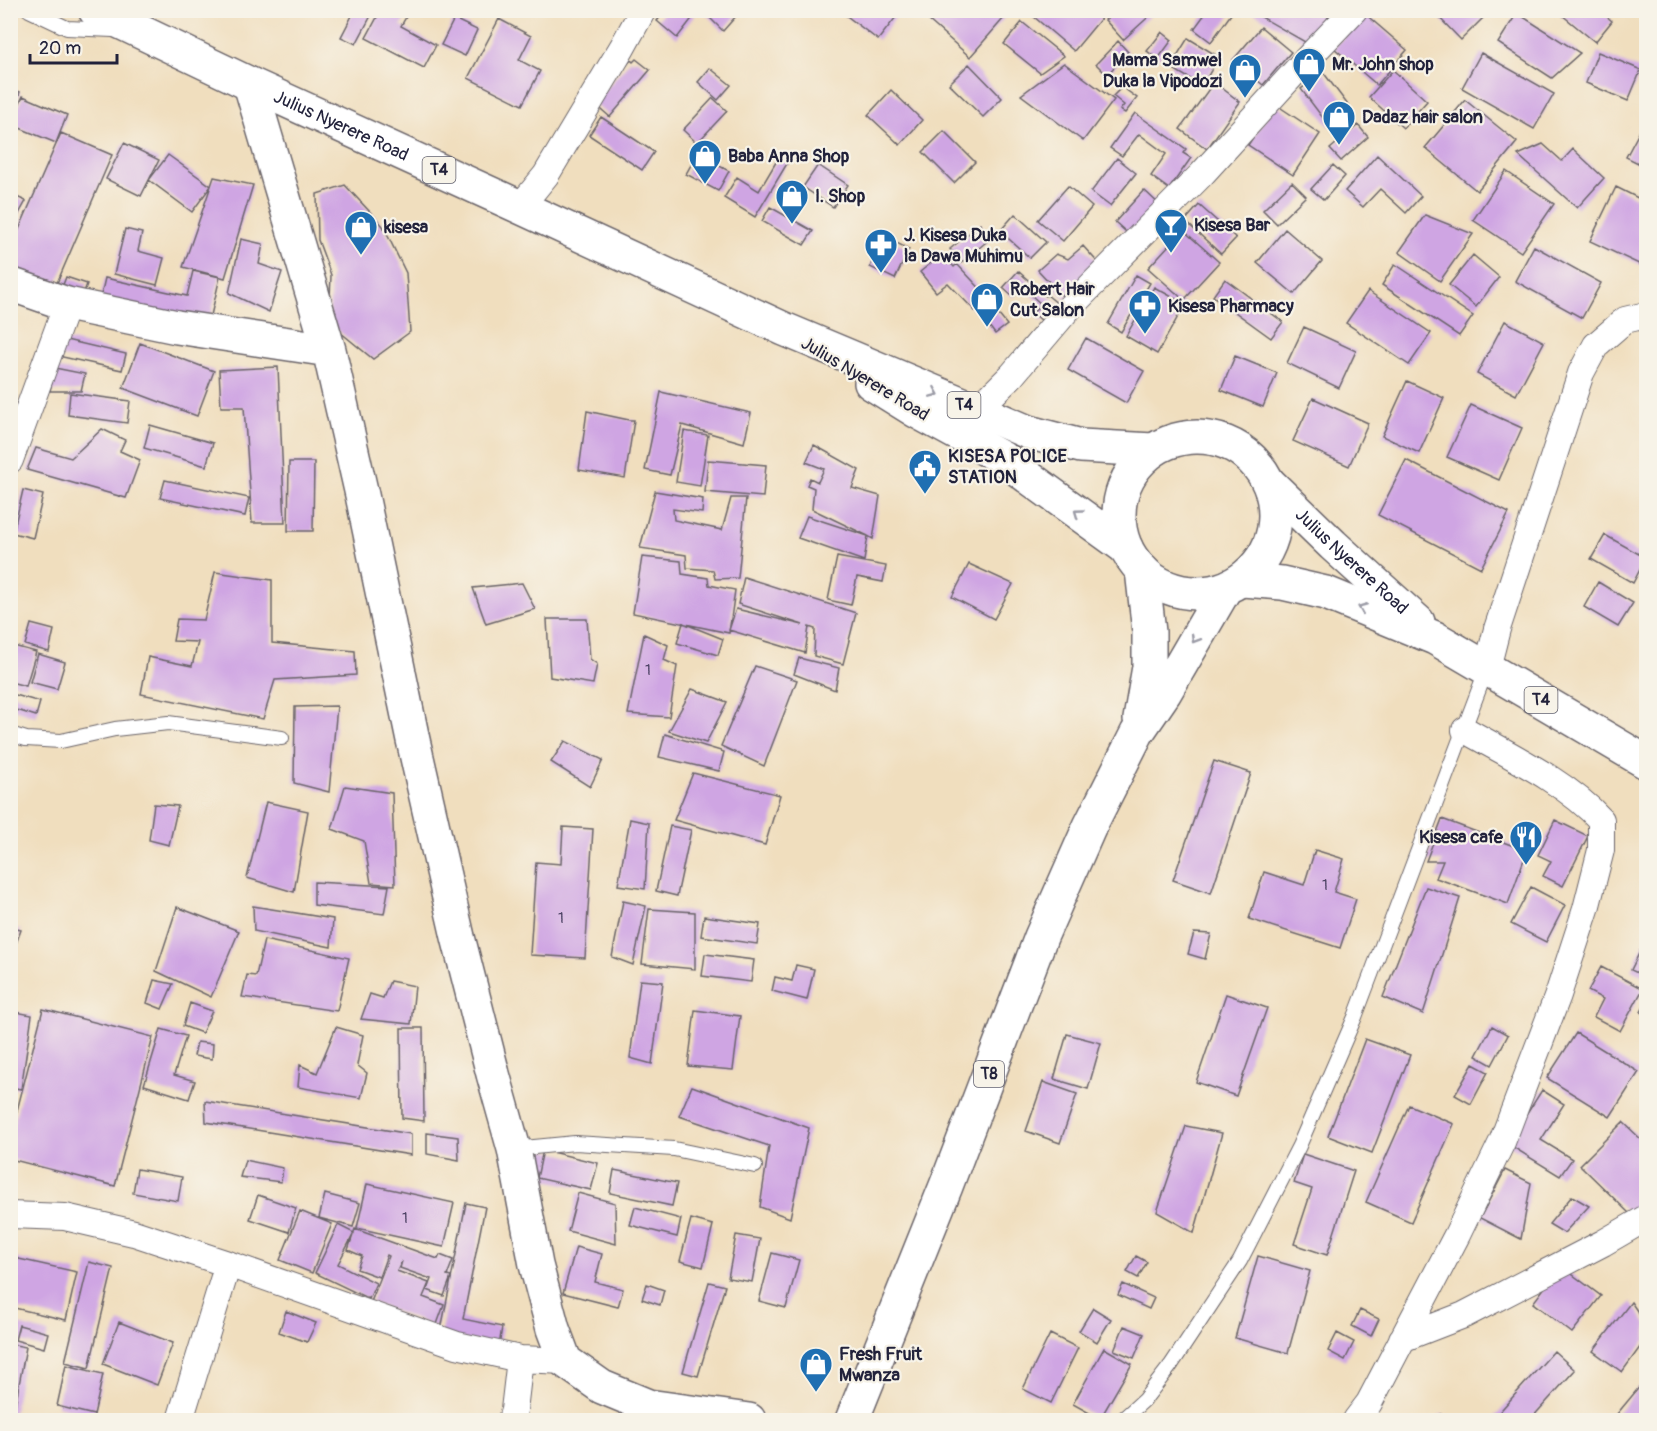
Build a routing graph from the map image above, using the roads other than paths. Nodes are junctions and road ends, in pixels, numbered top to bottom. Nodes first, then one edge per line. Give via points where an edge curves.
1 (29, 10) edge
2 (95, 10) edge
3 (643, 10) edge
4 (1354, 10) edge
5 (140, 32) junction
6 (250, 84) junction
7 (520, 207) junction
8 (10, 284) edge
9 (67, 304) junction
10 (1647, 315) edge
11 (784, 330) junction
12 (329, 350) junction
13 (977, 411) junction
14 (1153, 450) junction
15 (10, 460) edge
16 (1269, 483) junction
17 (1134, 559) junction
18 (1234, 584) junction
19 (1435, 638) junction
20 (1487, 668) junction
21 (1465, 730) junction
22 (1137, 733) junction
23 (10, 734) edge
24 (282, 738) dead end
25 (1647, 762) edge
26 (514, 1149) junction
27 (755, 1166) dead end
28 (10, 1215) edge
29 (1647, 1218) edge
30 (228, 1264) junction
31 (1402, 1339) junction
32 (520, 1359) junction
33 (565, 1361) junction
34 (180, 1420) edge
35 (511, 1420) edge
36 (749, 1420) edge
37 (852, 1420) edge
38 (1122, 1420) edge
39 (1356, 1420) edge

1 - 5 lane via 67,28
2 - 5 main road, Julius Nyerere Road / T4
3 - 7 street via 546,175
4 - 13 street via 1202,175 1067,310
5 - 6 main road, Julius Nyerere Road / T4
6 - 7 main road, Julius Nyerere Road / T4
6 - 12 main road
7 - 11 main road, Julius Nyerere Road / T4
8 - 9 main road
9 - 12 main road via 177,327
9 - 15 street
10 - 20 street via 1625,320 1596,345 1581,373
11 -> 13 main road, Julius Nyerere Road / T4
17 -> 11 main road, Julius Nyerere Road / T4 via 1002,458 916,411
12 - 26 main road via 458,937
13 - 14 main road, Julius Nyerere Road / T4 via 1028,432 1081,446
14 - 16 main road, Julius Nyerere Road / T4 via 1178,439 1205,437 1231,444 1253,460
14 - 17 main road, Julius Nyerere Road / T4 via 1133,470 1121,494 1119,521
16 - 18 main road, Julius Nyerere Road / T4 via 1276,509 1273,536 1262,561
16 - 19 main road, Julius Nyerere Road / T4
17 - 18 main road, Julius Nyerere Road / T4 via 1166,586 1196,593
17 - 22 main road, T8 via 1149,632 1149,667
19 -> 18 main road, Julius Nyerere Road / T4 via 1326,593 1282,583
18 -> 22 main road, T8
19 - 20 main road, Julius Nyerere Road / T4
20 - 21 lane
20 - 25 main road, Julius Nyerere Road / T4
21 - 31 street via 1586,804 1600,820 1601,850 1558,995 1502,1142
21 - 38 lane via 1355,1017 1299,1146 1240,1261 1171,1365 1144,1400
22 - 37 main road, T8 via 1090,826 1041,938
23 - 24 lane via 61,741 168,723
26 - 27 lane via 575,1143 674,1149
26 - 33 main road via 536,1264
28 - 30 street via 65,1218 134,1233
29 - 31 street via 1464,1315
30 - 32 street via 456,1345
30 - 34 street
31 - 39 street via 1369,1404
32 - 33 street
32 - 35 street
33 - 36 main road via 602,1387 648,1406

